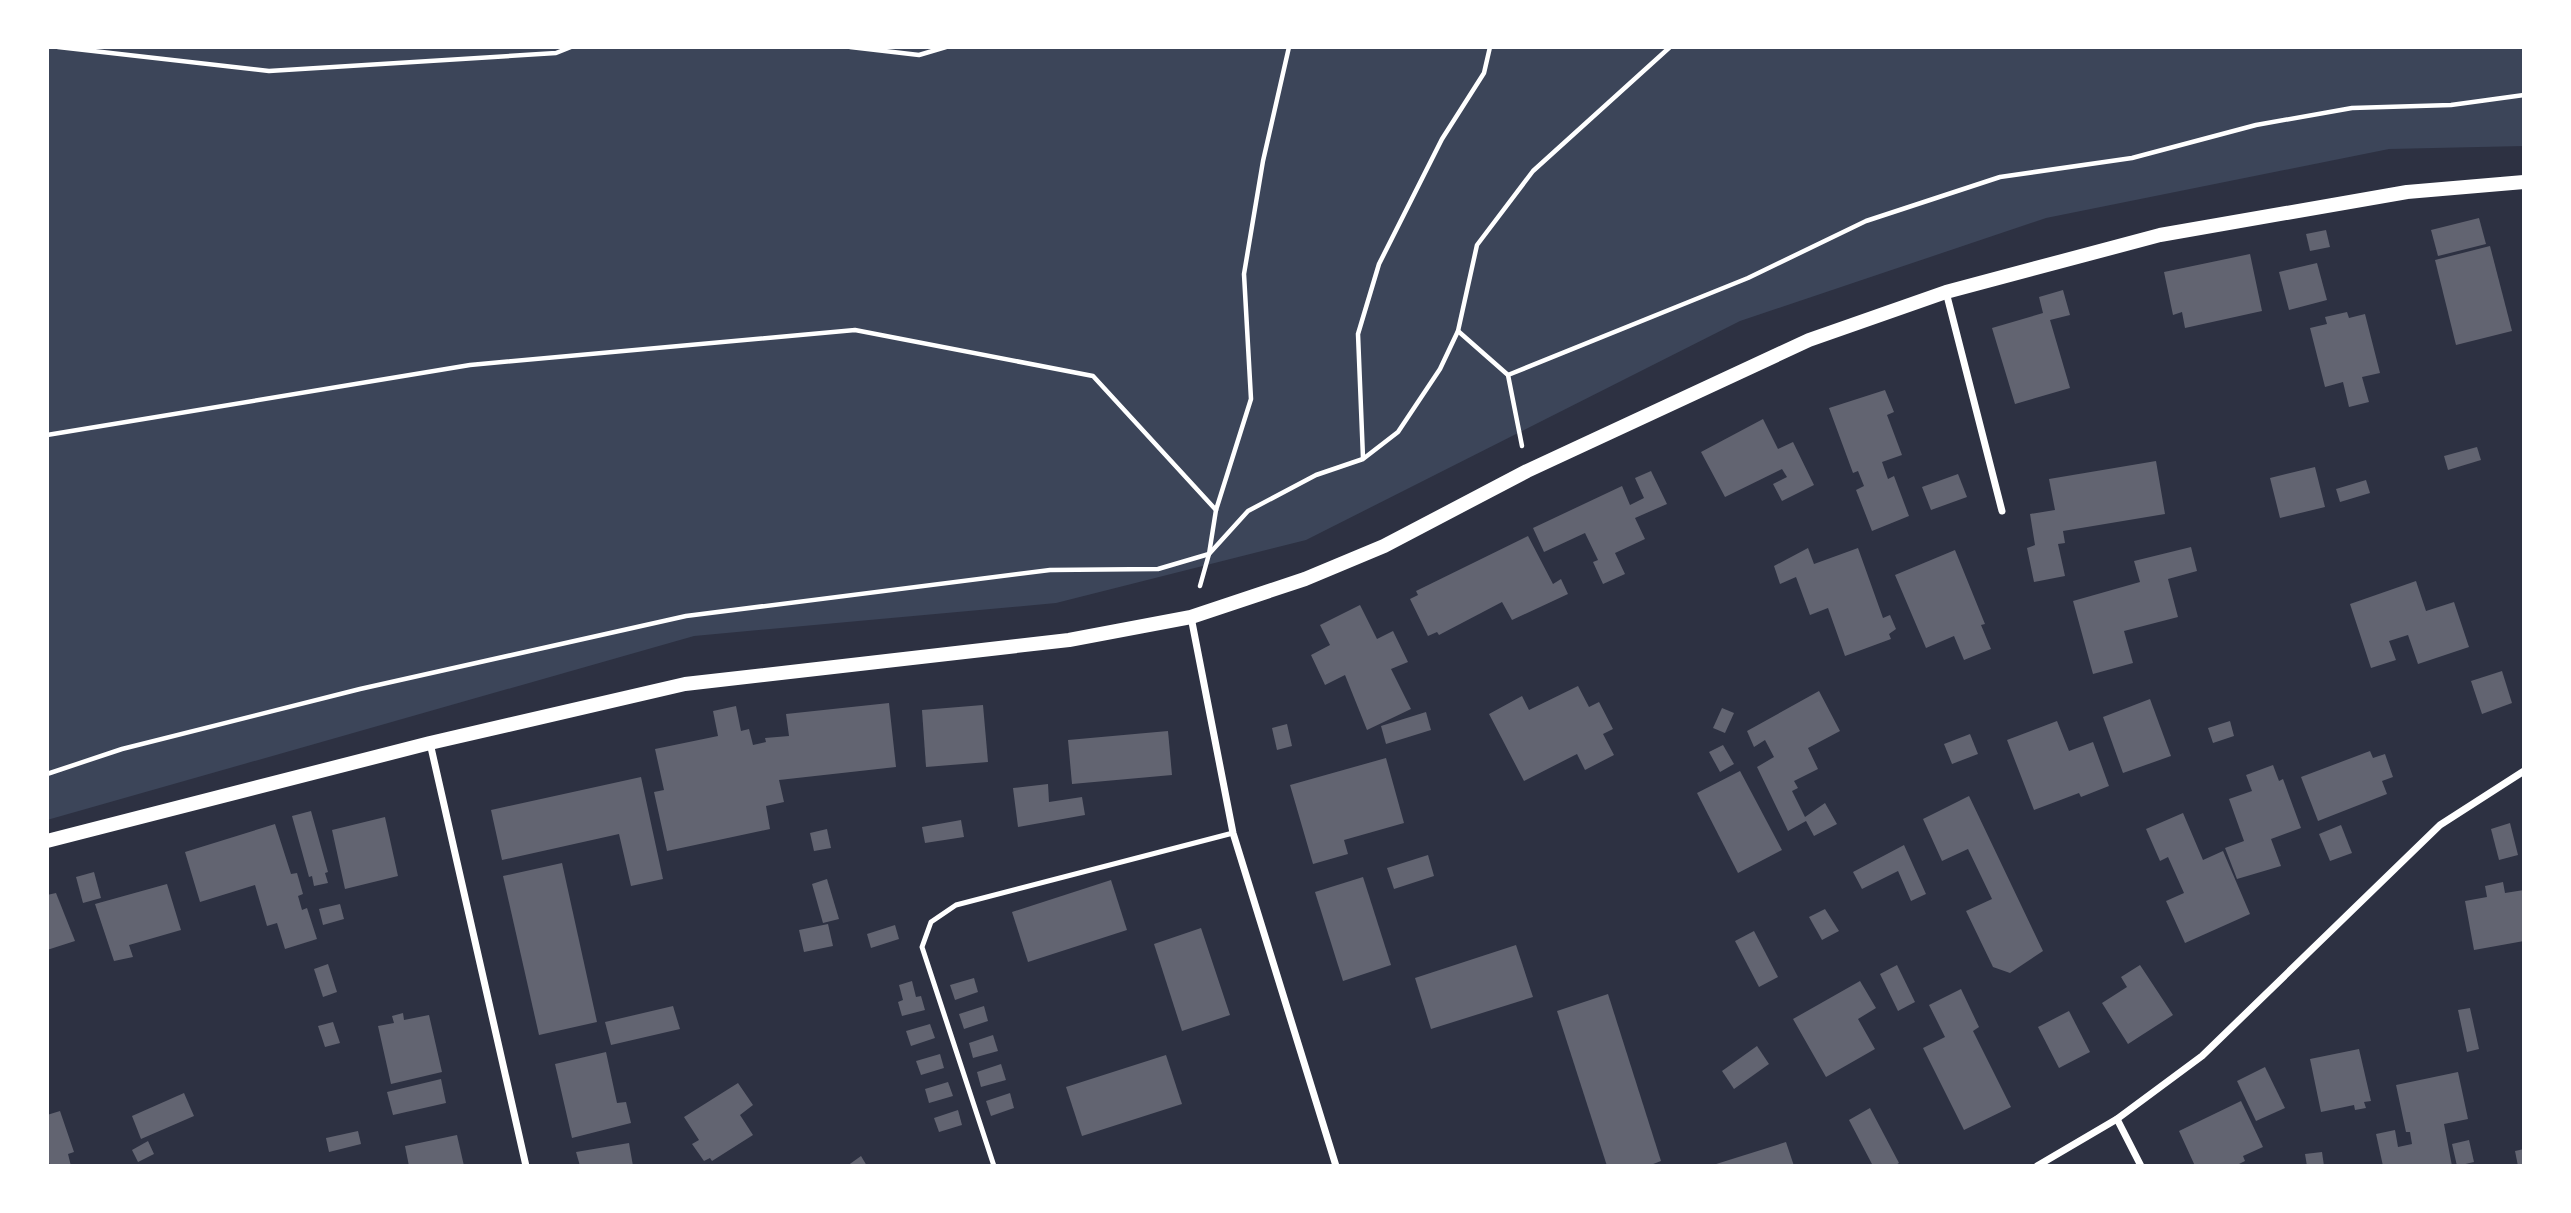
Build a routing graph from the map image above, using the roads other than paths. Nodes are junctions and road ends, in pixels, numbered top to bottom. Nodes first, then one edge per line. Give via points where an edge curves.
1 (2524, 182) edge
2 (1946, 292) junction
3 (2002, 511) dead end
4 (1191, 617) junction
5 (430, 743) junction
6 (2524, 771) edge
7 (1233, 833) junction
8 (47, 841) edge
9 (2117, 1119) junction
10 (526, 1166) edge
11 (994, 1166) edge
12 (1336, 1166) edge
13 (2037, 1166) edge
14 (2141, 1166) edge

1 - 2 main road via 2407,192 2160,235
2 - 3 street
2 - 4 main road via 1809,340 1527,471 1384,546 1305,579
4 - 5 main road via 1069,640 685,684
4 - 7 street
5 - 8 main road
5 - 10 street
6 - 9 street via 2440,825 2202,1056
7 - 11 lane via 956,905 931,922 922,947
7 - 12 street
9 - 13 street
9 - 14 street

